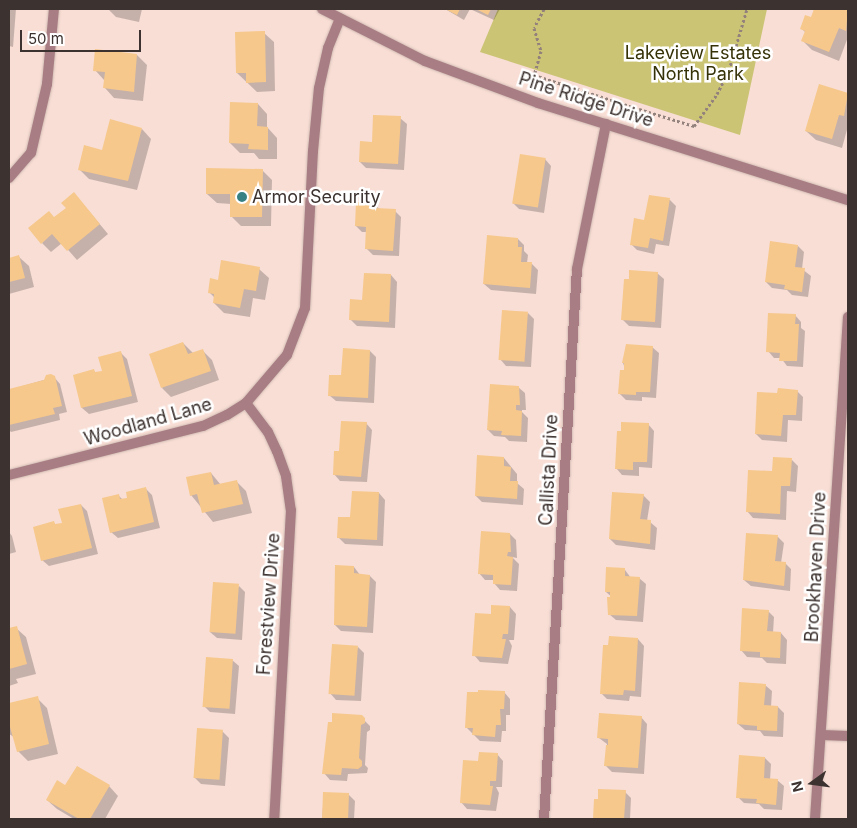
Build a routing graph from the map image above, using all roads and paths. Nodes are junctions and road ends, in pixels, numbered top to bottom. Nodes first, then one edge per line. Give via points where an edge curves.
1 (54, 9) edge
2 (322, 9) edge
3 (544, 9) edge
4 (747, 9) edge
5 (340, 18) junction
6 (639, 108) junction
7 (606, 124) junction
8 (630, 132) junction
9 (9, 178) edge
10 (848, 200) edge
11 (848, 317) edge
12 (246, 402) junction
13 (9, 475) edge
14 (822, 735) junction
15 (848, 736) edge
16 (274, 819) edge
17 (544, 819) edge
18 (815, 819) edge

1 - 9 street via 47,84 31,153
2 - 5 street, Pine Ridge Drive
3 - 6 path via 534,28 541,51 534,75
4 - 6 path via 729,70 717,94 694,126
5 - 7 street, Pine Ridge Drive via 425,61 538,103
5 - 12 street, Woodland Lane via 328,48 319,88 305,308 287,355
6 - 8 path
7 - 8 street, Pine Ridge Drive
7 - 17 street, Callista Drive via 577,270
8 - 10 street, Pine Ridge Drive
11 - 14 street, Brookhaven Drive
12 - 13 street, Woodland Lane via 203,426
12 - 16 street, Forestview Drive via 268,432 277,451 286,476 291,510
14 - 15 street
14 - 18 street, Brookhaven Drive

